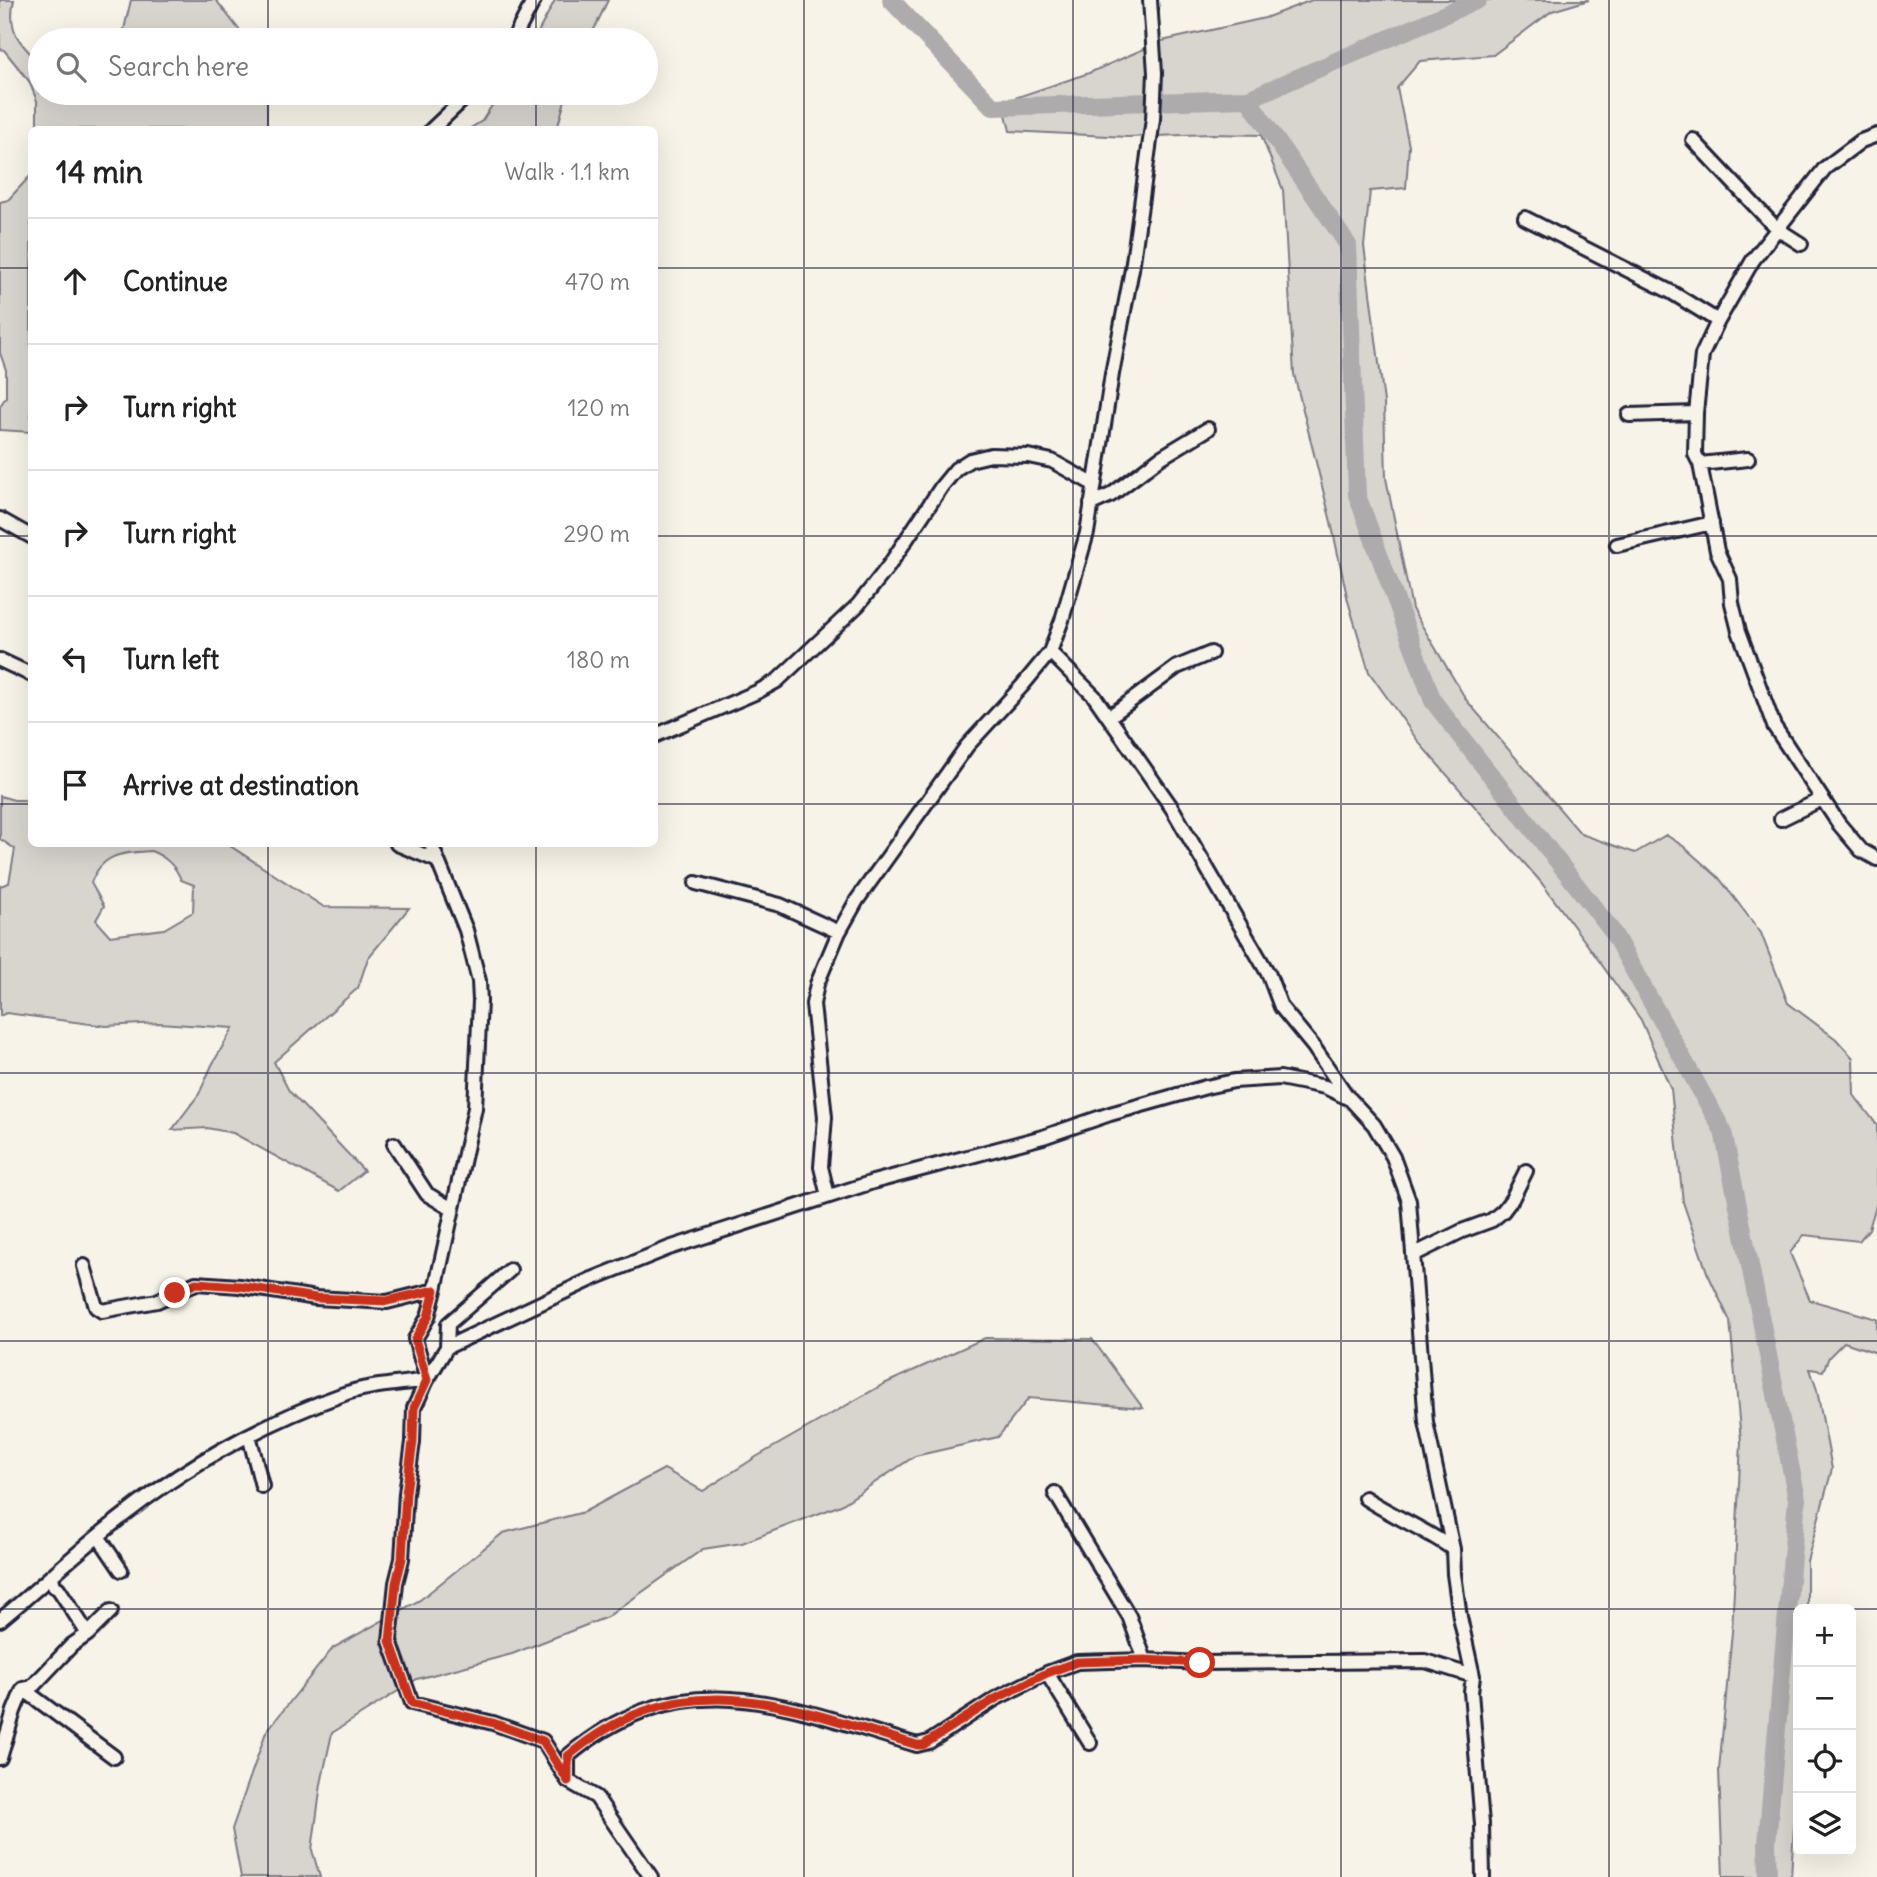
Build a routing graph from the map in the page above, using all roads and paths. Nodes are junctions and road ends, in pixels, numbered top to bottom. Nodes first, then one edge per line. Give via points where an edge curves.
1 (534, 0) edge
2 (1150, 0) edge
3 (519, 28) edge
4 (457, 105) edge
5 (435, 126) edge
6 (1877, 135) edge
7 (1693, 140) dead end
8 (1525, 218) dead end
9 (1776, 228) junction
10 (1801, 244) dead end
11 (1718, 321) junction
12 (1696, 413) junction
13 (1629, 415) dead end
14 (1208, 429) dead end
15 (1748, 459) dead end
16 (1700, 464) junction
17 (1093, 484) junction
18 (1091, 504) junction
19 (0, 519) edge
20 (1712, 523) junction
21 (28, 535) edge
22 (1617, 545) dead end
23 (1049, 652) junction
24 (1211, 653) dead end
25 (0, 660) edge
26 (28, 674) edge
27 (1109, 717) junction
28 (658, 734) edge
29 (1822, 799) junction
30 (1781, 819) dead end
31 (404, 847) edge
32 (432, 847) edge
33 (1877, 859) edge
34 (438, 861) junction
35 (696, 883) dead end
36 (839, 932) junction
37 (1350, 1100) junction
38 (394, 1144) dead end
39 (1527, 1171) dead end
40 (828, 1196) junction
41 (452, 1209) junction
42 (1415, 1254) junction
43 (84, 1266) dead end
44 (510, 1270) dead end
45 (435, 1290) junction
46 (447, 1347) junction
47 (427, 1380) junction
48 (248, 1436) junction
49 (262, 1486) dead end
50 (1055, 1493) dead end
51 (1365, 1498) dead end
52 (98, 1536) junction
53 (1453, 1549) junction
54 (121, 1570) dead end
55 (52, 1577) junction
56 (111, 1611) dead end
57 (0, 1620) edge
58 (88, 1634) junction
59 (1145, 1660) junction
60 (1047, 1673) junction
61 (1473, 1676) junction
62 (23, 1689) junction
63 (1090, 1743) dead end
64 (114, 1757) dead end
65 (0, 1758) edge
66 (568, 1781) junction
67 (651, 1877) edge
68 (1483, 1877) edge

1 - 3 street
2 - 17 street via 1153,119 1132,270
4 - 5 street
6 - 9 street via 1861,141 1825,168
7 - 9 street
8 - 11 street
9 - 10 street
9 - 11 street
11 - 12 street via 1702,355
12 - 13 street
12 - 16 street via 1695,454
14 - 18 street
15 - 16 street
16 - 20 street
17 - 18 street
17 - 28 street via 1052,461 1028,456 990,455 970,460 942,486 858,606 796,664 769,686
18 - 23 street via 1087,533
19 - 21 street
20 - 22 street
20 - 29 street via 1759,689 1774,726
23 - 27 street
23 - 36 street via 967,746
24 - 27 street via 1177,667
25 - 26 street
27 - 37 street via 1172,808 1269,975 1281,1007
29 - 30 street
29 - 33 street via 1861,850
31 - 34 street
32 - 34 street
34 - 41 street via 466,929 480,1001 475,1108
35 - 36 street via 780,905
36 - 40 street via 813,1004 825,1117 821,1167
37 - 40 street via 1298,1080 1234,1081
37 - 42 street via 1374,1125 1397,1167 1409,1201
38 - 41 street via 427,1194
39 - 42 street via 1512,1199 1492,1220
40 - 46 street via 639,1259
41 - 45 street
42 - 53 street via 1426,1422
43 - 45 street via 96,1307 102,1311 157,1301 196,1283 316,1298 387,1301
44 - 46 street via 448,1324
45 - 47 street via 428,1317 415,1339
46 - 47 street
47 - 48 street via 346,1393
47 - 66 street via 414,1408 402,1559 390,1641 412,1703 543,1741
48 - 49 street
48 - 52 street via 166,1486
50 - 59 street via 1129,1616
51 - 53 street
52 - 54 street
52 - 55 street
53 - 61 street via 1460,1617
55 - 57 street
55 - 58 street
56 - 58 street
58 - 62 street via 32,1687
59 - 60 street via 1077,1662
59 - 61 street via 1425,1661
60 - 63 street
60 - 66 street via 995,1699 923,1745 738,1699 667,1703 625,1718 588,1740 568,1756
61 - 68 street
62 - 64 street
62 - 65 street
66 - 67 street via 596,1797

